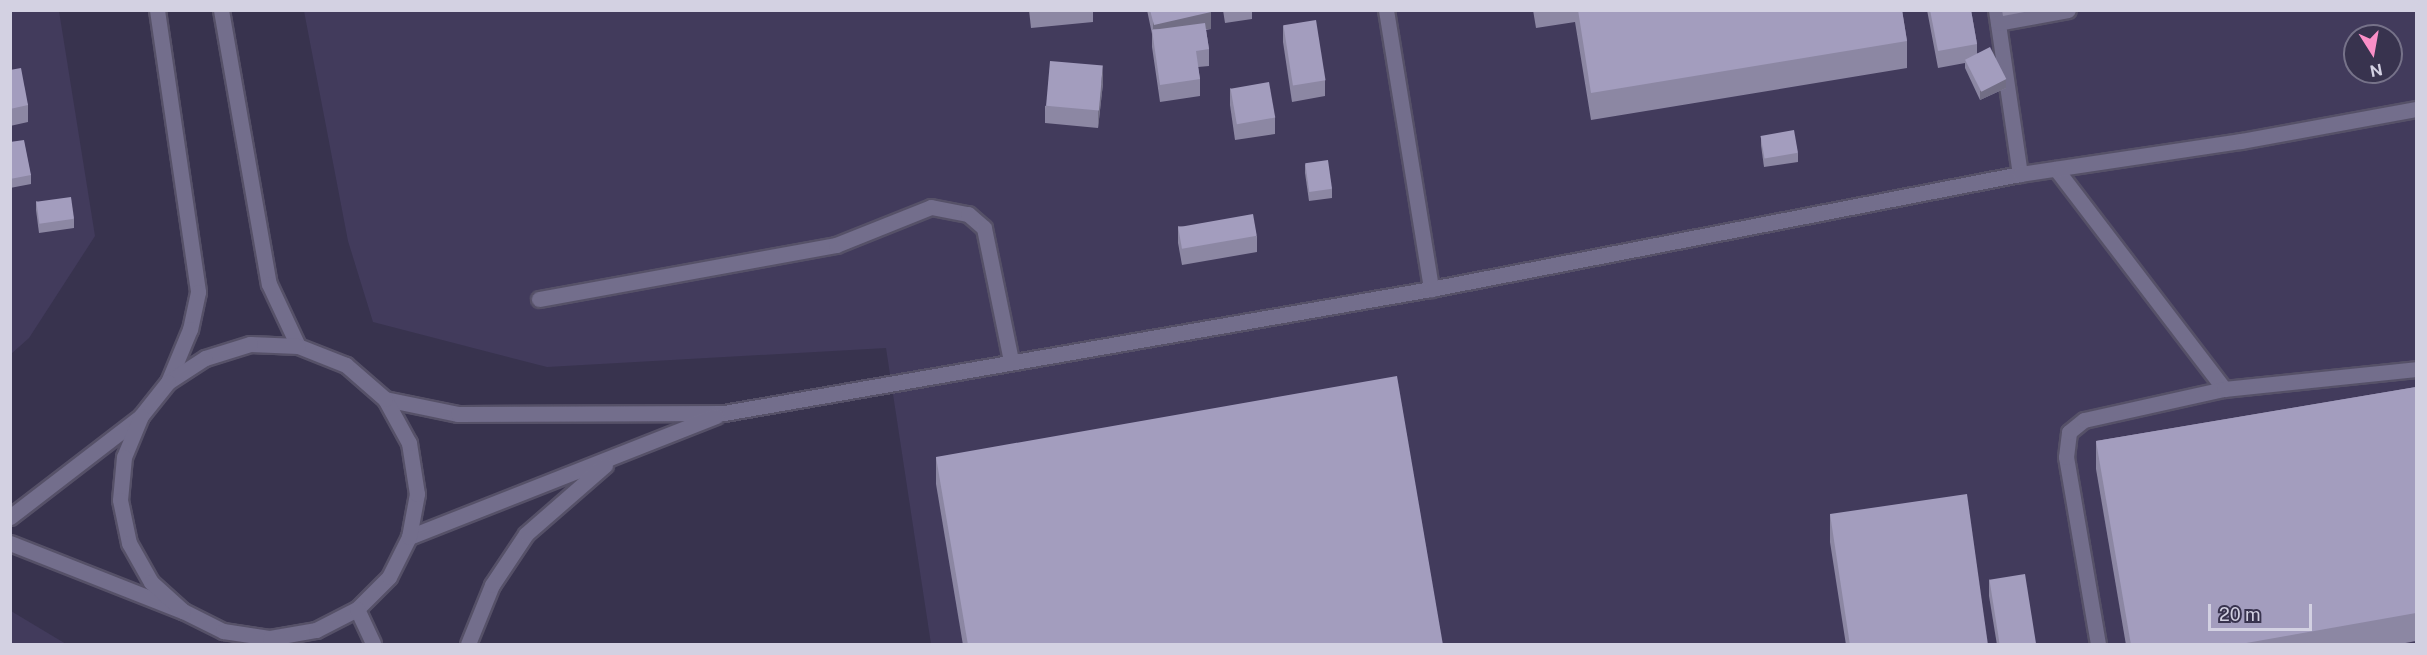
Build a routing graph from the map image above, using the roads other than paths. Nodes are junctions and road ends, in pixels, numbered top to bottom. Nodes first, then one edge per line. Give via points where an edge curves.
1 (157, 10) edge
2 (221, 10) edge
3 (1386, 10) edge
4 (2068, 10) edge
5 (1997, 17) edge
6 (2416, 99) edge
7 (2416, 109) edge
8 (2399, 111) junction
9 (2056, 169) junction
10 (2020, 174) junction
11 (1431, 289) junction
12 (539, 299) dead end
13 (298, 346) junction
14 (1011, 361) junction
15 (2416, 369) edge
16 (168, 382) junction
17 (2224, 389) junction
18 (385, 399) junction
19 (724, 412) junction
20 (141, 416) junction
21 (614, 457) junction
22 (10, 517) edge
23 (409, 537) junction
24 (10, 543) edge
25 (357, 609) junction
26 (183, 611) junction
27 (223, 631) junction
28 (233, 645) edge
29 (373, 645) edge
30 (468, 645) edge
31 (2097, 645) edge

1 - 16 street via 198,292 190,329
2 - 13 street via 269,284
3 - 11 street
4 - 5 street
5 - 10 street
6 - 8 street
7 - 8 street
8 - 9 street via 2241,141
9 - 10 street
9 - 17 street
10 - 11 street
11 - 14 street
12 - 14 street via 836,245 931,207 968,214 984,228
13 - 16 street via 250,344 205,358
13 - 18 street via 346,365
14 - 19 street
15 - 17 street
16 - 20 street
17 - 31 street via 2084,420 2069,432 2066,457
18 - 19 street via 458,414
18 - 23 street via 409,443 417,494
19 - 21 street
20 - 22 street
20 - 26 street via 124,457 120,500 129,543 151,582
21 - 23 street
21 - 30 street via 526,534 492,585
23 - 25 street via 389,577
24 - 26 street
25 - 27 street via 315,630 270,638
25 - 29 street
26 - 27 street
27 - 28 street

